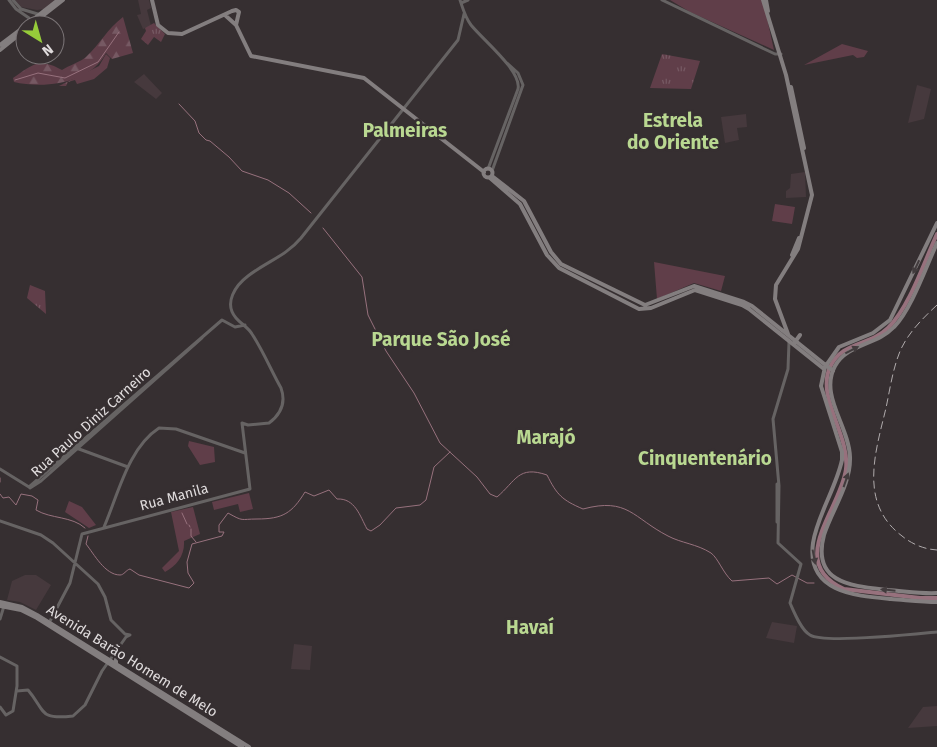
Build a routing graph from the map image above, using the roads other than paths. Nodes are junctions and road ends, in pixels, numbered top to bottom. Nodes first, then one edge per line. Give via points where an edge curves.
1 (11, 0) edge
2 (58, 0) edge
3 (63, 0) edge
4 (152, 0) edge
5 (468, 0) edge
6 (662, 0) edge
7 (765, 0) edge
8 (460, 2) edge
9 (232, 11) junction
10 (464, 14) junction
11 (25, 15) edge
12 (38, 15) edge
13 (42, 15) edge
14 (42, 15) edge
15 (226, 16) junction
16 (238, 18) junction
17 (231, 19) junction
18 (236, 25) junction
19 (15, 34) edge
20 (15, 38) edge
21 (0, 45) edge
22 (0, 50) edge
23 (778, 53) junction
24 (404, 108) junction
25 (489, 173) junction
26 (937, 223) edge
27 (937, 243) edge
28 (564, 269) junction
29 (245, 325) junction
30 (800, 335) dead end
31 (788, 336) junction
32 (790, 342) junction
33 (795, 342) junction
34 (825, 368) junction
35 (831, 372) junction
36 (823, 376) junction
37 (77, 448) junction
38 (245, 453) junction
39 (128, 467) junction
40 (0, 469) edge
41 (0, 521) edge
42 (103, 527) junction
43 (816, 533) junction
44 (824, 536) junction
45 (75, 566) junction
46 (82, 572) junction
47 (74, 575) junction
48 (68, 590) junction
49 (61, 592) dead end
50 (937, 593) edge
51 (0, 602) edge
52 (937, 602) edge
53 (11, 604) junction
54 (2, 606) edge
55 (0, 619) edge
56 (48, 624) junction
57 (937, 632) edge
58 (0, 657) edge
59 (104, 659) junction
60 (109, 662) junction
61 (118, 665) junction
62 (17, 688) junction
63 (1, 709) edge
64 (242, 747) edge
65 (249, 747) edge

1 - 11 street
1 - 12 street
2 - 13 main road
3 - 14 main road
4 - 15 main road via 157,23 165,31 182,34
5 - 8 street
6 - 23 street
7 - 23 main road
8 - 10 street
9 - 15 main road
9 - 16 main road via 239,12
9 - 17 main road
10 - 24 street via 458,40
10 - 25 street via 518,73 523,85
15 - 17 main road
16 - 17 main road
16 - 18 main road
17 - 18 main road
18 - 24 main road via 251,56 364,78
19 - 21 main road
20 - 22 main road
23 - 31 main road via 788,74 812,195 798,249 779,276 775,292
24 - 25 main road
24 - 29 street via 298,242 240,283 233,293 231,307 235,317
25 - 28 main road via 524,201 551,252
26 -> 34 main road via 890,320 873,332 839,347
35 -> 27 main road via 845,354 885,335 902,318
28 - 31 main road via 645,305 689,286 703,287 752,306
28 - 32 main road via 639,309 651,308 686,292 702,291 749,309
29 - 37 street, Rua Paulo Diniz Carneiro via 236,327 222,320
29 - 38 street via 284,398 280,412 272,420 265,424 242,423
30 - 33 main road
31 - 32 main road
31 - 33 main road
32 - 34 main road
32 - 57 street via 788,369 773,419 778,543 801,564 790,602 796,616 811,636 841,638
33 - 34 main road
34 - 35 main road
34 - 36 main road
35 - 36 main road
44 -> 35 main road via 848,475 850,458 842,422 830,391
36 - 43 main road via 822,388 842,460
37 - 39 street
37 - 40 street, Rua Paulo Diniz Carneiro via 35,487 30,488
38 - 39 street via 165,427 155,430
38 - 42 street, Rua Manila via 250,489
39 - 42 street
41 - 45 street via 41,535
42 - 45 street, Rua Manila via 81,535
43 - 44 main road
43 -> 52 main road via 814,561 824,579 839,591 858,596
50 -> 44 main road via 840,582 824,566
45 - 46 street
45 - 47 street
46 - 47 street
46 - 60 street via 102,589 111,620 126,635
47 - 48 street
48 - 49 street
48 - 56 street
51 - 53 main road, Avenida Barão Homem de Melo
53 - 54 main road
53 - 56 main road, Avenida Barão Homem de Melo
54 - 55 street
54 - 56 main road, Avenida Barão Homem de Melo via 21,610
56 - 59 main road, Avenida Barão Homem de Melo
58 - 62 street via 17,666
59 - 60 main road, Avenida Barão Homem de Melo
59 - 60 main road
60 - 61 main road, Avenida Barão Homem de Melo
60 - 61 main road via 115,659
60 - 62 street via 86,705 73,716 47,715 30,692
60 - 64 main road, Avenida Barão Homem de Melo
61 - 65 main road, Avenida Barão Homem de Melo
62 - 63 street via 13,711 6,714

